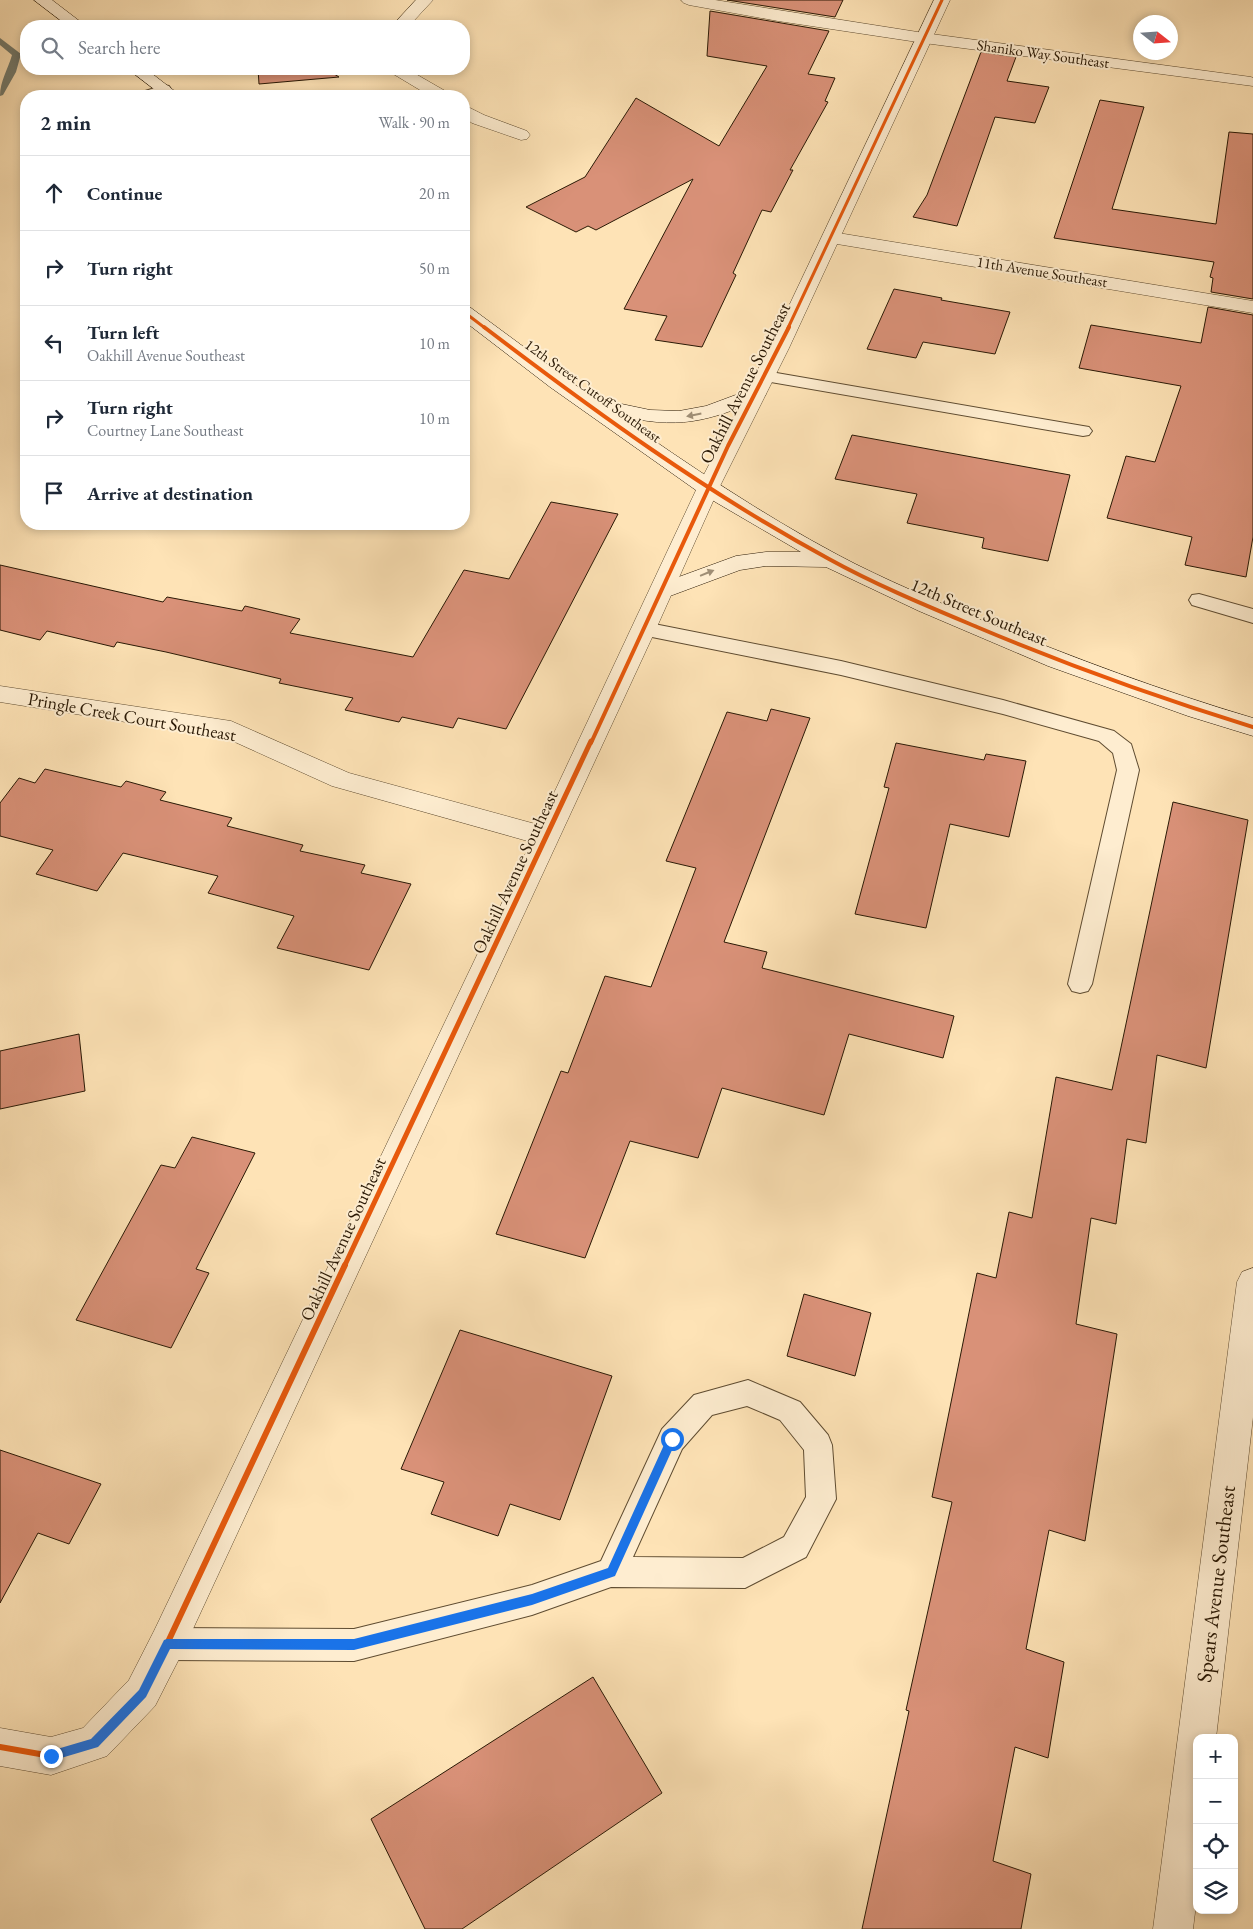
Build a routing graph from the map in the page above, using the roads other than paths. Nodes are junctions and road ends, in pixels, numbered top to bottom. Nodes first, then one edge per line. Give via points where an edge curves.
1 (42, 0) edge
2 (425, 0) edge
3 (689, 0) edge
4 (942, 0) edge
5 (70, 20) edge
6 (406, 20) edge
7 (924, 38) junction
8 (144, 75) edge
9 (406, 75) edge
10 (1251, 82) dead end
11 (164, 90) edge
12 (431, 90) edge
13 (470, 114) edge
14 (521, 135) dead end
15 (832, 238) junction
16 (1253, 307) edge
17 (470, 320) edge
18 (760, 385) junction
19 (585, 402) junction
20 (1083, 430) dead end
21 (708, 488) junction
22 (830, 560) junction
23 (662, 591) junction
24 (1199, 600) dead end
25 (1253, 616) edge
26 (644, 629) junction
27 (0, 694) edge
28 (1253, 727) edge
29 (547, 837) junction
30 (1080, 984) dead end
31 (1253, 1282) edge
32 (611, 1572) junction
33 (167, 1644) junction
34 (1198, 1734) edge
35 (0, 1747) edge
36 (1193, 1771) edge
37 (1173, 1929) edge

1 - 5 street
2 - 6 street
3 - 7 street, Shaniko Way Southeast
4 - 7 street, Oakhill Avenue Southeast
7 - 10 street, Shaniko Way Southeast
7 - 15 street, Oakhill Avenue Southeast
8 - 11 street
9 - 12 street
13 - 14 street
15 - 16 street, 11th Avenue Southeast
15 - 18 street, Oakhill Avenue Southeast
17 - 19 street, 12th Street Cutoff Southeast
18 -> 19 street via 694,416 665,418
18 - 20 lane
18 - 21 street, Oakhill Avenue Southeast
19 - 21 street, 12th Street Cutoff Southeast
21 - 22 street, 12th Street Southeast
21 - 23 street, Oakhill Avenue Southeast
23 -> 22 street via 736,563 766,559
22 - 28 street, 12th Street Southeast via 936,610 1056,660
23 - 26 street, Oakhill Avenue Southeast
24 - 25 lane
26 - 29 street, Oakhill Avenue Southeast
26 - 30 lane via 841,668 1003,708 1106,736 1123,749 1128,770
27 - 29 street, Pringle Creek Court Southeast via 231,730 341,780
29 - 33 street, Oakhill Avenue Southeast
31 - 34 street, Spears Avenue Southeast
32 - 32 lane via 745,1573 795,1548 821,1499 818,1445 790,1411 748,1393 704,1404 672,1439
32 - 33 lane via 532,1600 354,1645
33 - 35 street, Oakhill Avenue Southeast via 142,1693 94,1744 51,1756
36 - 37 street, Spears Avenue Southeast

